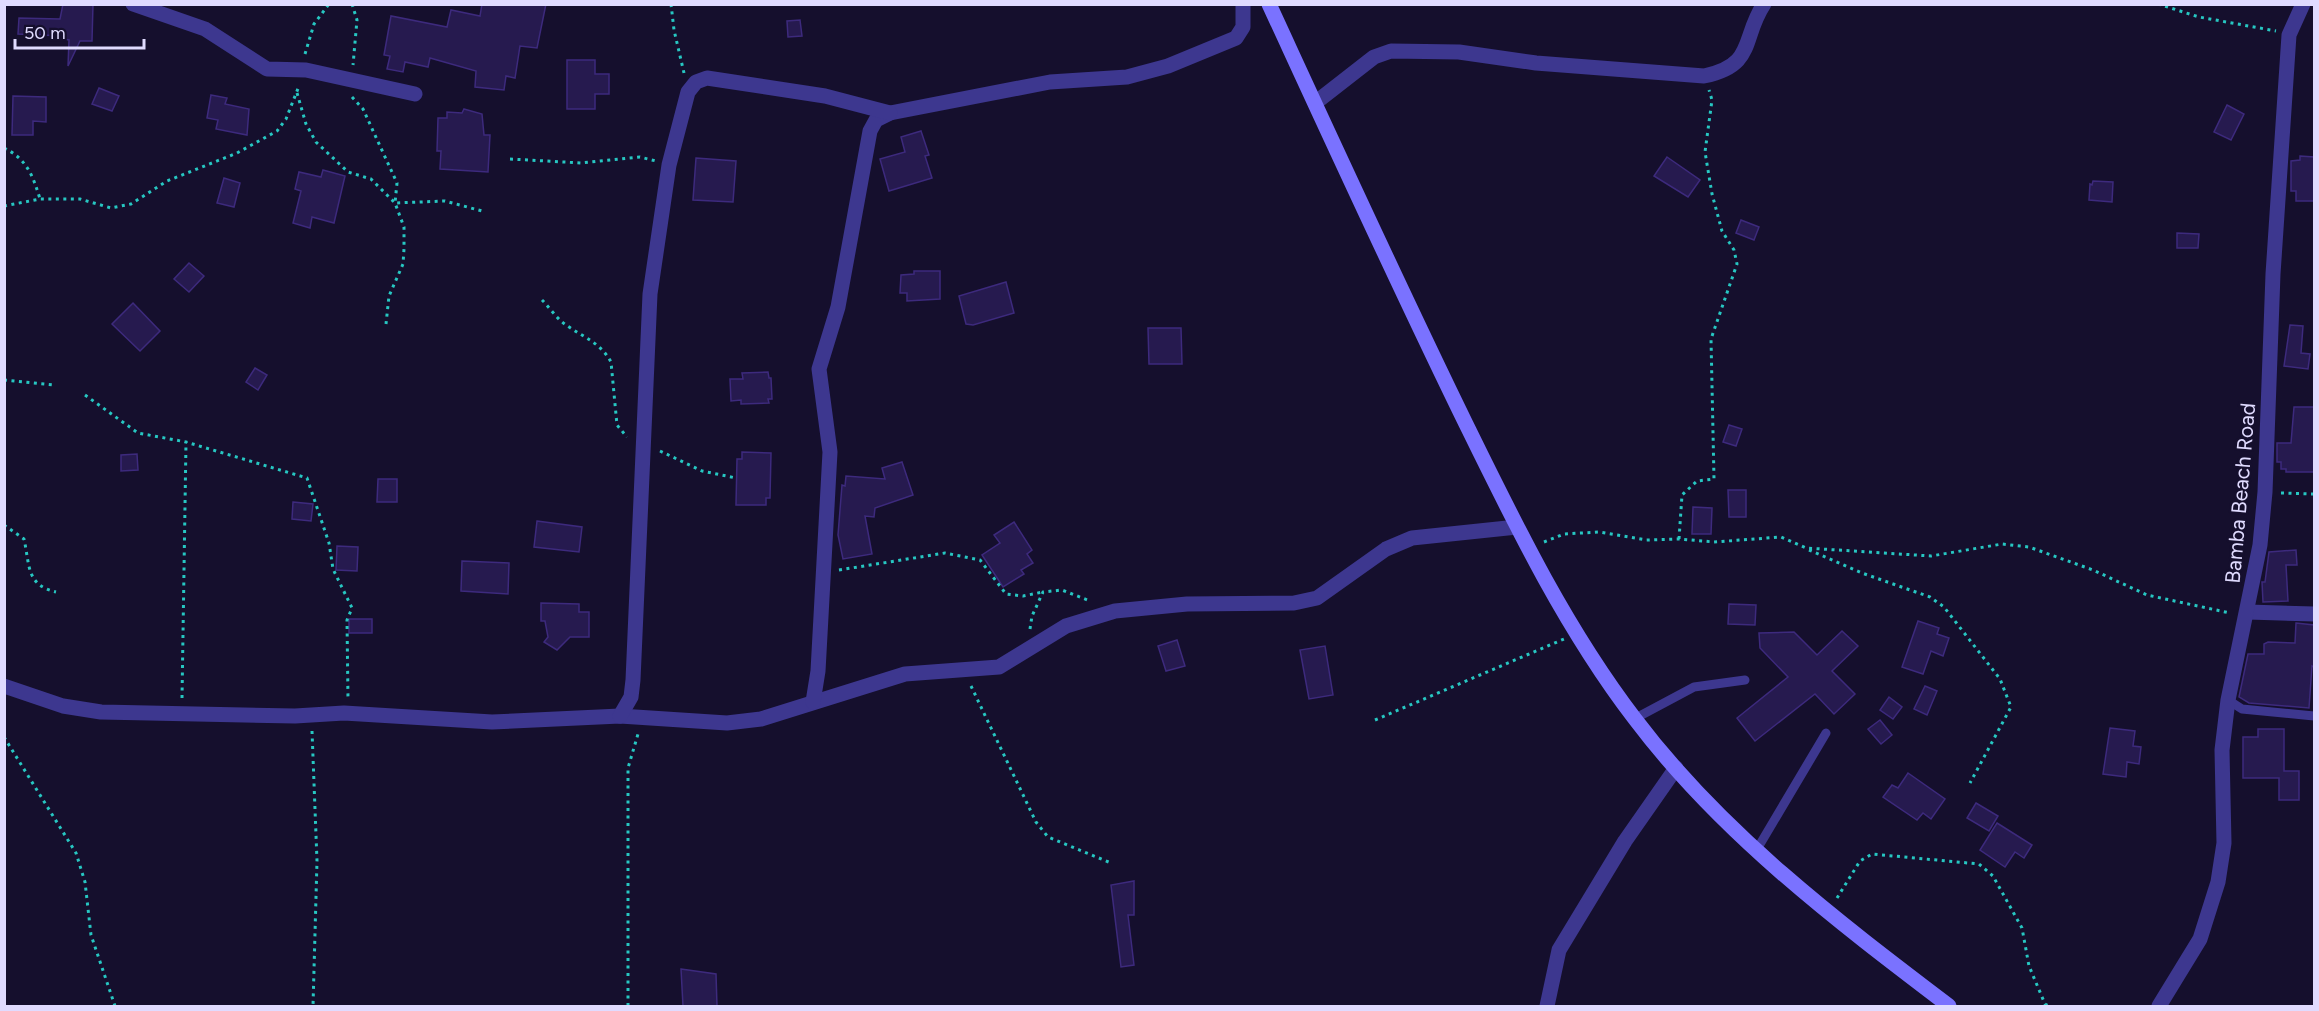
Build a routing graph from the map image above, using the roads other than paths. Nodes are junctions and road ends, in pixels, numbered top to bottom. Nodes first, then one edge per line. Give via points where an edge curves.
1 (133, 4) edge
2 (1243, 4) edge
3 (1269, 4) edge
4 (1764, 4) edge
5 (2303, 4) edge
6 (415, 94) dead end
7 (1315, 103) junction
8 (890, 113) junction
9 (1517, 526) junction
10 (2247, 614) junction
11 (2314, 614) edge
12 (1745, 680) dead end
13 (4, 686) edge
14 (2228, 700) junction
15 (813, 702) junction
16 (620, 716) junction
17 (2314, 716) edge
18 (1634, 719) junction
19 (1826, 733) dead end
20 (1676, 768) junction
21 (1756, 850) junction
22 (1546, 1006) edge
23 (1949, 1006) edge
24 (2159, 1006) edge

1 - 6 street via 205,28 267,69 330,75
2 - 8 street via 1243,27 1236,38 1168,66 1127,77 1050,82
3 - 7 main road
4 - 7 street via 1744,54 1724,72 1704,76 1536,63 1459,52 1390,51 1374,57
5 - 10 street, Bamba Beach Road via 2289,35 2273,274 2265,492
7 - 9 main road
8 - 15 street via 876,120 870,131 838,307 819,369 830,452
8 - 16 street via 825,96 707,78 696,82 688,92 669,165 650,294 633,680 631,697
9 - 15 street via 1412,538 1386,549 1317,598 1294,603 1187,604 1115,611 1066,626 999,667 905,674
9 - 18 main road via 1577,633
10 - 11 street
10 - 14 street, Bamba Beach Road
12 - 18 lane via 1694,687
13 - 16 street via 63,706 101,712 295,716 344,712 492,722
14 - 17 lane via 2242,708
14 - 24 street, Bamba Beach Road via 2222,750 2224,843 2218,882 2200,939
15 - 16 street via 760,719 727,723
18 - 20 main road
19 - 21 lane
20 - 21 main road
20 - 22 street via 1625,840 1559,950
21 - 23 main road via 1826,911

